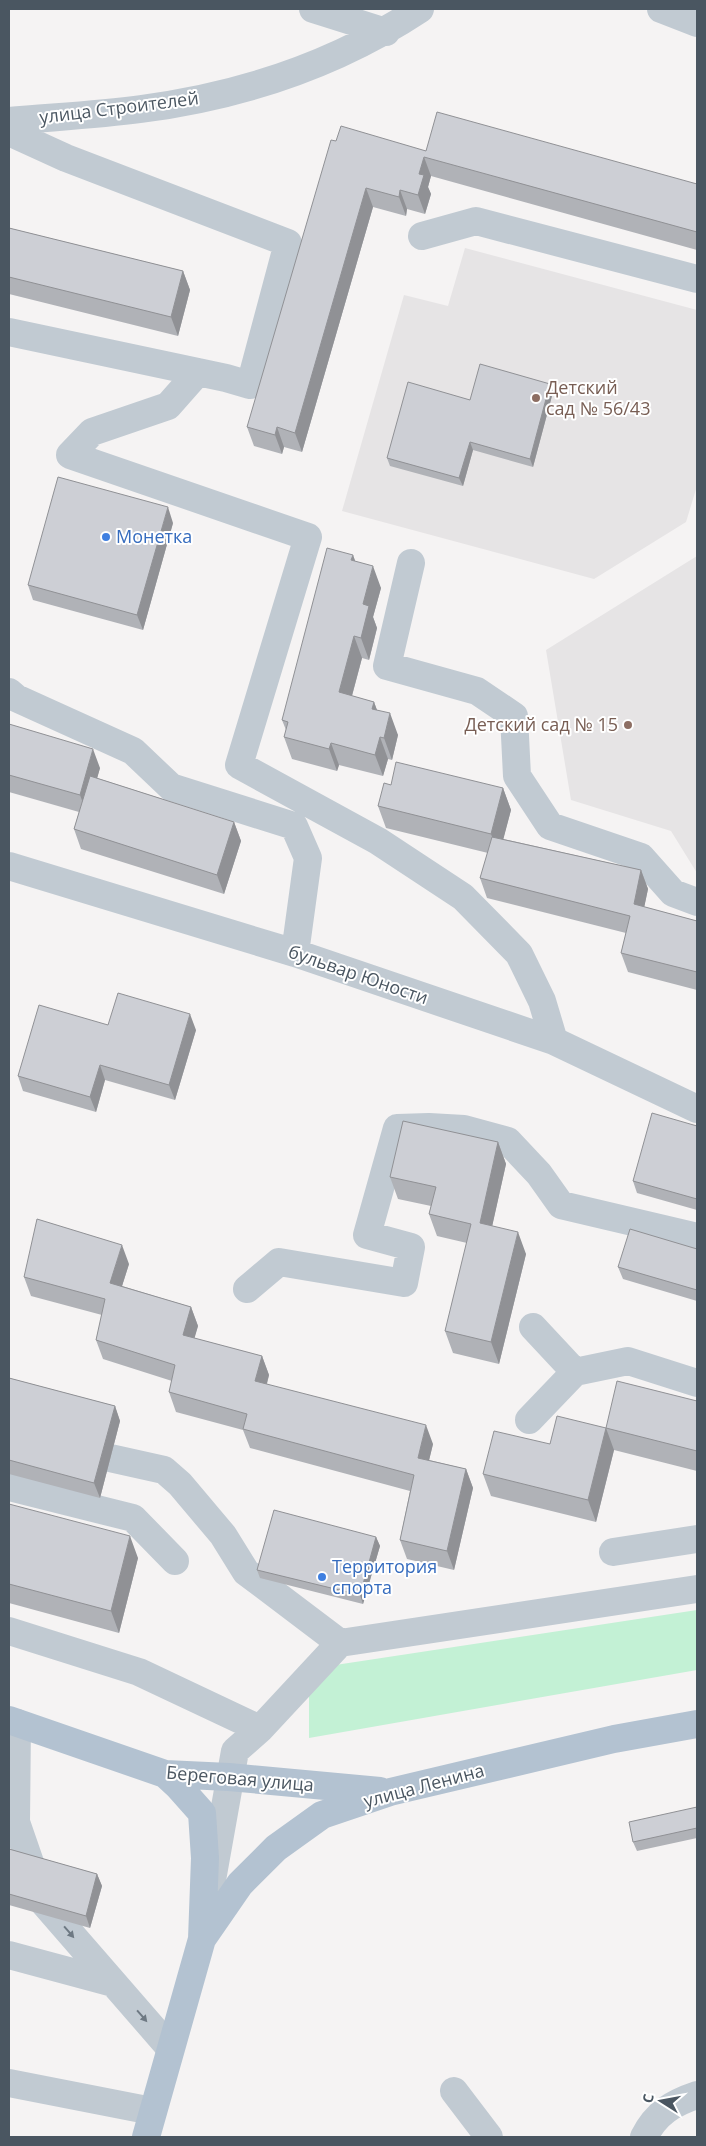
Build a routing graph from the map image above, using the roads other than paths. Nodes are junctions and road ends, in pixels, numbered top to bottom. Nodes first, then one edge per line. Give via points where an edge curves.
1 (312, 9) edge
2 (420, 9) edge
3 (661, 9) edge
4 (697, 23) edge
5 (386, 32) junction
6 (9, 121) edge
7 (9, 132) edge
8 (422, 236) dead end
9 (697, 279) edge
10 (9, 332) edge
11 (198, 372) junction
12 (411, 563) dead end
13 (9, 692) edge
14 (9, 866) edge
15 (697, 902) edge
16 (295, 953) junction
17 (554, 1041) junction
18 (697, 1109) edge
19 (697, 1237) edge
20 (246, 1288) dead end
21 (533, 1327) dead end
22 (575, 1372) junction
23 (697, 1383) edge
24 (529, 1420) dead end
25 (110, 1458) dead end
26 (9, 1487) edge
27 (697, 1539) edge
28 (613, 1552) dead end
29 (175, 1560) dead end
30 (697, 1590) edge
31 (9, 1631) edge
32 (340, 1642) junction
33 (13, 1722) edge
34 (697, 1724) edge
35 (260, 1730) junction
36 (165, 1774) junction
37 (229, 1778) junction
38 (390, 1792) junction
39 (16, 1841) edge
40 (202, 1939) junction
41 (9, 1955) edge
42 (114, 1983) junction
43 (170, 2048) junction
44 (9, 2083) edge
45 (454, 2091) dead end
46 (697, 2095) edge
47 (149, 2124) edge
48 (490, 2137) edge
49 (644, 2137) edge

1 - 5 street
2 - 5 street, улица Строителей
3 - 4 street
5 - 6 street, улица Строителей via 326,60 266,82 207,97 141,109
7 - 11 street via 66,158 288,243 250,386
8 - 9 street via 476,221
10 - 11 street
11 - 17 street via 168,406 92,432 70,455 308,538 239,765 378,841 463,897 520,954 542,1001
12 - 15 street via 387,666 478,691 514,716 517,776 550,826 642,857 673,893
13 - 16 street via 132,751 171,787 294,826 308,858
14 - 16 street, бульвар Юности
16 - 17 street, бульвар Юности
17 - 18 street, бульвар Юности
19 - 20 street via 561,1205 539,1174 508,1141 464,1130 397,1128 367,1235 411,1247 404,1283 279,1262
21 - 22 street
22 - 23 street via 628,1361
22 - 24 street
25 - 32 street via 164,1470 223,1535 246,1572
26 - 29 street via 133,1518
27 - 28 street
30 - 32 street
31 - 35 street via 139,1672
32 - 35 street
33 - 36 main road, Береговая улица
33 - 39 street
34 - 38 main road, улица Ленина via 614,1739
35 - 37 street via 235,1751
36 - 37 main road, Береговая улица
36 - 40 main road, улица Ленина via 202,1814 205,1858
37 - 38 main road, Береговая улица
37 - 40 street
38 - 40 main road, улица Ленина via 322,1815 276,1848 240,1884
39 -> 42 street via 44,1903
40 - 43 main road, улица Ленина
41 - 42 street
42 -> 43 street
43 - 47 main road, улица Ленина
44 - 47 street
45 - 48 street
46 - 49 street via 666,2109

